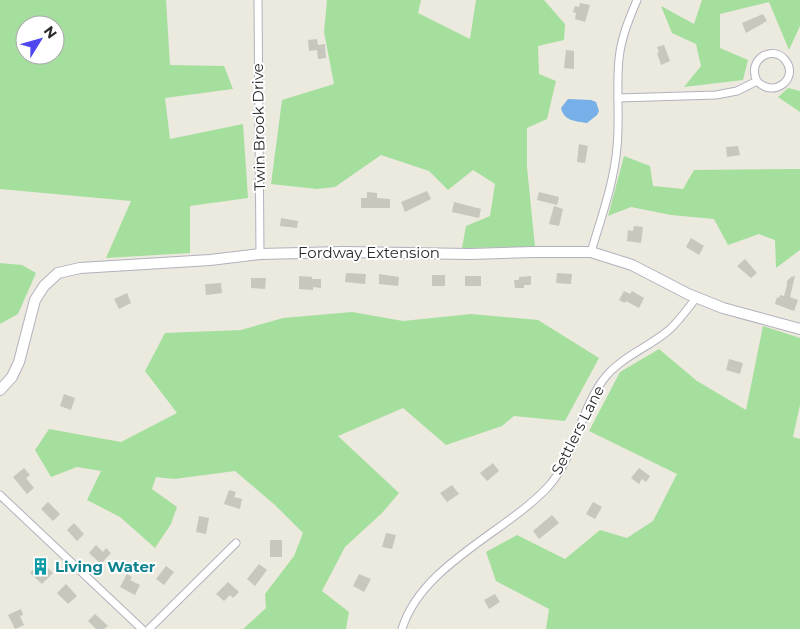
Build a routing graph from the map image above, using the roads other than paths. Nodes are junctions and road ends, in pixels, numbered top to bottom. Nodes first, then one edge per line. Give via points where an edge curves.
1 (258, 0) edge
2 (637, 0) edge
3 (757, 81) junction
4 (618, 98) junction
5 (591, 252) junction
6 (260, 254) junction
7 (696, 298) junction
8 (800, 329) edge
9 (0, 390) edge
10 (0, 494) edge
11 (236, 543) dead end
12 (142, 629) edge
13 (149, 629) edge
14 (402, 629) edge

1 - 6 street, Twin Brook Drive
2 - 4 street via 622,40
3 - 3 street via 766,88 781,86 789,73 786,61 777,54 762,56 755,66
3 - 4 street via 716,95
4 - 5 street via 618,148
5 - 6 street, Fordway Extension
5 - 7 street, Fordway Extension via 632,265
6 - 9 street, Fordway Extension via 80,268 58,273 35,300 19,362 12,377
7 - 8 street, Fordway Extension
7 - 14 street, Settlers Lane via 669,330 607,375 591,400 552,482 432,580 414,602
10 - 12 street
11 - 13 street

